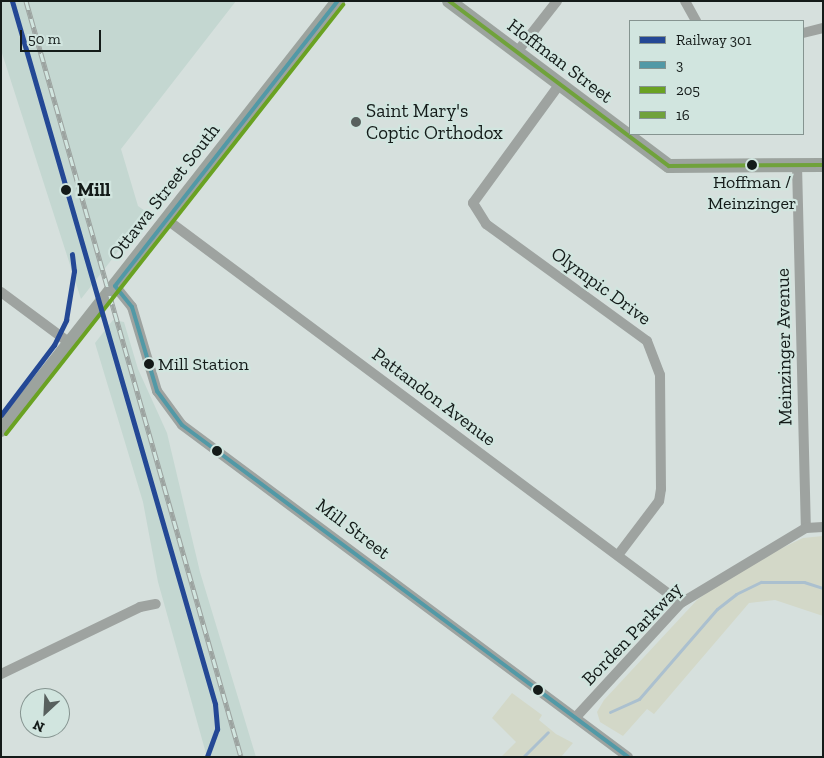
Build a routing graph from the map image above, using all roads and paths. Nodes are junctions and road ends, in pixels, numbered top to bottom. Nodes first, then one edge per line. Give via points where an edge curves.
1 (338, 1) edge
2 (450, 1) edge
3 (557, 1) edge
4 (685, 1) edge
5 (695, 20) edge
6 (823, 28) edge
7 (804, 33) edge
8 (517, 52) junction
9 (559, 85) junction
10 (797, 165) junction
11 (823, 165) edge
12 (166, 219) junction
13 (115, 286) junction
14 (1, 292) edge
15 (70, 344) junction
16 (1, 430) edge
17 (823, 526) edge
18 (806, 528) junction
19 (618, 555) junction
20 (156, 604) dead end
21 (681, 604) junction
22 (1, 674) edge
23 (576, 717) junction
24 (628, 757) edge

1 - 12 main road, Ottawa Street South
2 - 8 main road, Hoffman Street
3 - 8 street
4 - 5 street
6 - 7 street
8 - 9 main road, Hoffman Street
9 - 10 main road, Hoffman Street via 669,166
9 - 19 street, Olympic Drive via 473,203 486,224 646,342 660,375 659,501
10 - 11 main road, Hoffman Street
10 - 18 street, Meinzinger Avenue
12 - 13 main road, Ottawa Street South
12 - 19 street, Pattandon Avenue
13 - 15 main road, Ottawa Street South
13 - 23 street, Mill Street via 132,308 157,391 182,425
14 - 15 street
15 - 16 main road, Ottawa Street South
17 - 18 street, Borden Parkway
18 - 21 street, Borden Parkway
19 - 21 street, Pattandon Avenue
20 - 22 street via 140,607
21 - 23 street, Borden Parkway
23 - 24 street, Mill Street

